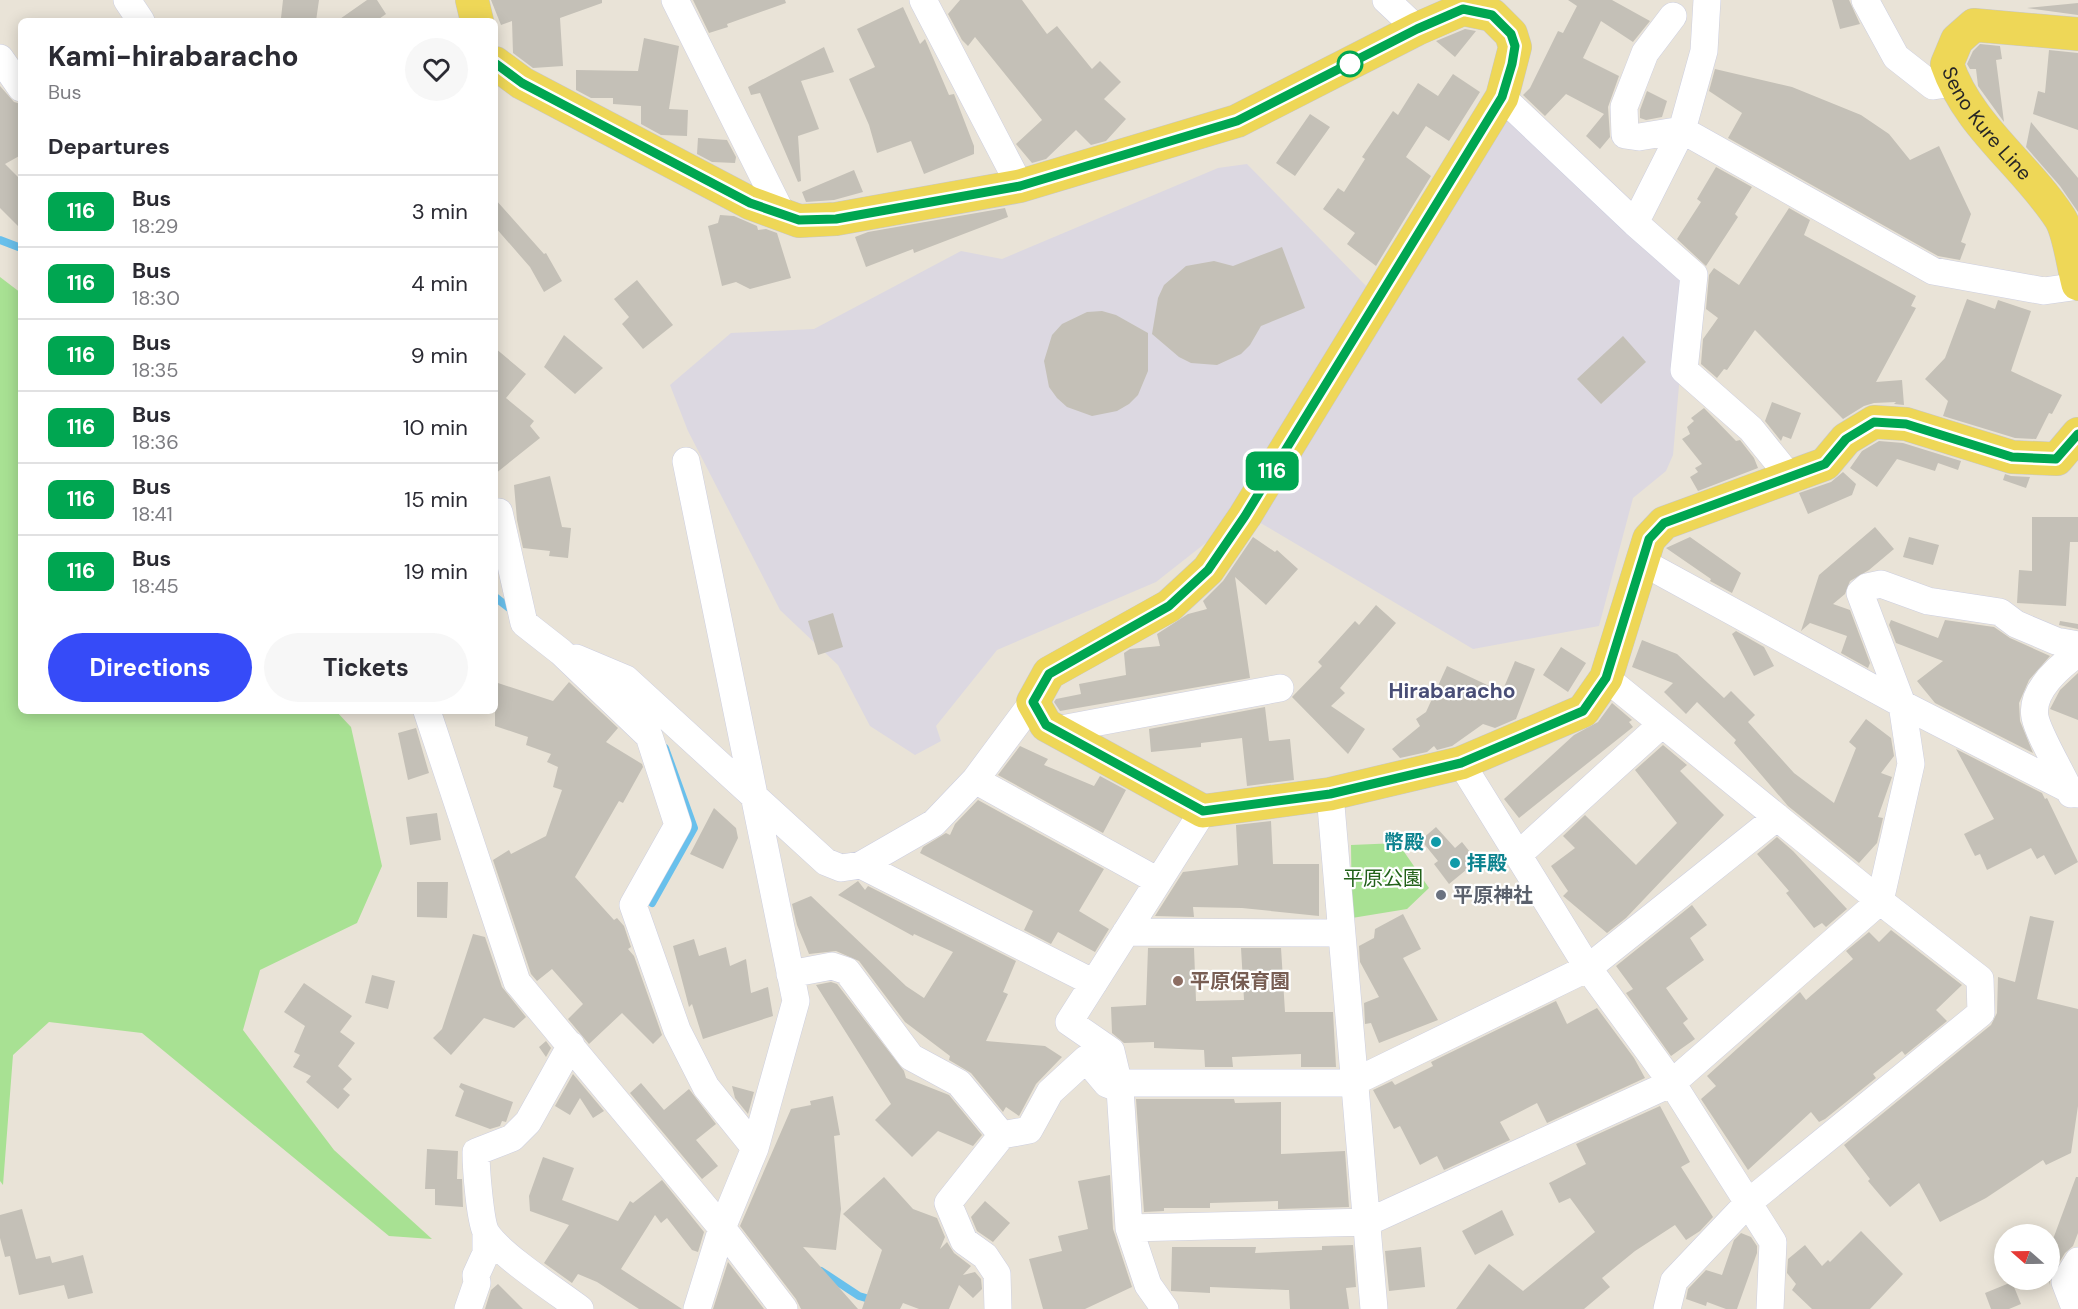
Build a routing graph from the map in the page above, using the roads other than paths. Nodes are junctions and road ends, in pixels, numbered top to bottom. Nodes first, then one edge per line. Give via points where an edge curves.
1 (127, 0) edge
2 (472, 0) edge
3 (675, 0) edge
4 (923, 0) edge
5 (1386, 0) edge
6 (1865, 0) edge
7 (1665, 8) edge
8 (1706, 11) edge
9 (139, 18) edge
10 (476, 18) edge
11 (1417, 29) junction
12 (2078, 34) edge
13 (0, 58) edge
14 (498, 67) edge
15 (18, 83) edge
16 (1953, 83) junction
17 (1502, 97) junction
18 (1682, 130) junction
19 (1020, 186) junction
20 (783, 216) junction
21 (1635, 224) junction
22 (2078, 285) edge
23 (2078, 434) edge
24 (686, 460) dead end
25 (1789, 476) junction
26 (498, 512) edge
27 (1642, 562) junction
28 (2078, 645) edge
29 (561, 652) junction
30 (2078, 653) edge
31 (1606, 678) junction
32 (1280, 688) dead end
33 (1033, 702) junction
34 (1902, 704) junction
35 (428, 714) edge
36 (1662, 724) junction
37 (1056, 730) junction
38 (1461, 763) junction
39 (975, 780) junction
40 (1330, 794) junction
41 (2075, 797) edge
42 (756, 800) junction
43 (1203, 811) junction
44 (1777, 817) junction
45 (1518, 855) junction
46 (861, 865) junction
47 (1158, 881) junction
48 (1880, 901) junction
49 (1126, 932) junction
50 (1340, 933) junction
51 (1588, 968) junction
52 (790, 974) junction
53 (1094, 983) junction
54 (571, 1045) junction
55 (1352, 1083) junction
56 (1672, 1083) junction
57 (1119, 1086) junction
58 (1002, 1135) junction
59 (755, 1148) junction
60 (1749, 1202) junction
61 (1368, 1222) junction
62 (722, 1228) junction
63 (1129, 1228) junction
64 (486, 1233) junction
65 (2078, 1261) edge
66 (2078, 1307) edge
67 (468, 1309) edge
68 (580, 1309) edge
69 (697, 1309) edge
70 (784, 1309) edge
71 (998, 1309) edge
72 (1165, 1309) edge
73 (1374, 1309) edge
74 (1667, 1309) edge
75 (1770, 1309) edge

1 - 9 street
2 - 10 main road
3 - 20 street
4 - 19 street
5 - 11 street
6 - 16 street via 1896,57 1934,86
7 - 8 street
7 - 18 street via 1624,107 1624,135 1639,137
8 - 18 street via 1704,51
11 - 17 main road via 1463,9 1492,15 1511,34 1515,46
11 - 19 main road via 1237,121
12 - 16 main road, Seno Kure Line via 1974,25 1957,39 1947,64
13 - 15 street
14 - 20 main road via 533,89 750,203
16 - 22 main road, Seno Kure Line via 1970,111 2061,219
17 - 21 street
17 - 33 main road via 1258,496 1208,570 1169,606 1049,674
18 - 21 street
18 - 22 street via 1933,271 2044,291
19 - 20 main road via 836,219 799,220
21 - 25 street via 1694,275 1684,370 1751,429
23 - 25 main road via 2056,459 2012,457 1906,424 1874,422 1846,439 1825,464
24 - 42 street
25 - 27 main road via 1664,523 1649,539
26 - 29 street via 524,623
27 - 31 main road
27 - 34 street
28 - 34 street via 2016,624 2000,612 1928,601 1881,584 1867,586 1860,593
29 - 42 street via 626,679
29 - 59 street via 649,736 678,825 633,905 682,1040 706,1087
30 - 41 street via 2037,696 2035,716
31 - 36 street
31 - 38 main road via 1583,711
32 - 37 street
33 - 37 main road via 1046,725
33 - 39 street
34 - 41 street
34 - 48 street via 1911,764
35 - 54 street via 517,982
36 - 44 street
36 - 45 street
37 - 43 main road
38 - 40 main road
38 - 45 street
39 - 46 street via 934,823
39 - 47 street
40 - 43 main road
40 - 50 street
42 - 46 street via 826,862 840,868
42 - 52 street
43 - 47 street
44 - 48 street
44 - 51 street
45 - 51 street
46 - 53 street
47 - 49 street
48 - 56 street
48 - 60 street via 1980,979 1981,1013
49 - 50 street
49 - 53 street
50 - 55 street
51 - 55 street
51 - 56 street
52 - 58 street via 832,966 847,971 911,1057 959,1083
52 - 59 street via 796,1001
53 - 57 street via 1069,1022 1111,1051
54 - 62 street
54 - 64 street via 528,1122 512,1138 477,1152 476,1172
55 - 57 street
55 - 61 street
56 - 60 street
56 - 61 street
57 - 58 street via 1107,1084 1086,1059 1050,1092 1029,1130
57 - 63 street
58 - 71 street via 948,1203 964,1241 985,1256 997,1274
59 - 62 street
60 - 74 street via 1674,1281
60 - 75 street via 1773,1242
61 - 63 street
61 - 73 street
62 - 69 street
62 - 70 street
63 - 72 street via 1148,1285
64 - 67 street via 486,1253
64 - 68 street via 517,1262
65 - 66 street via 2065,1282

